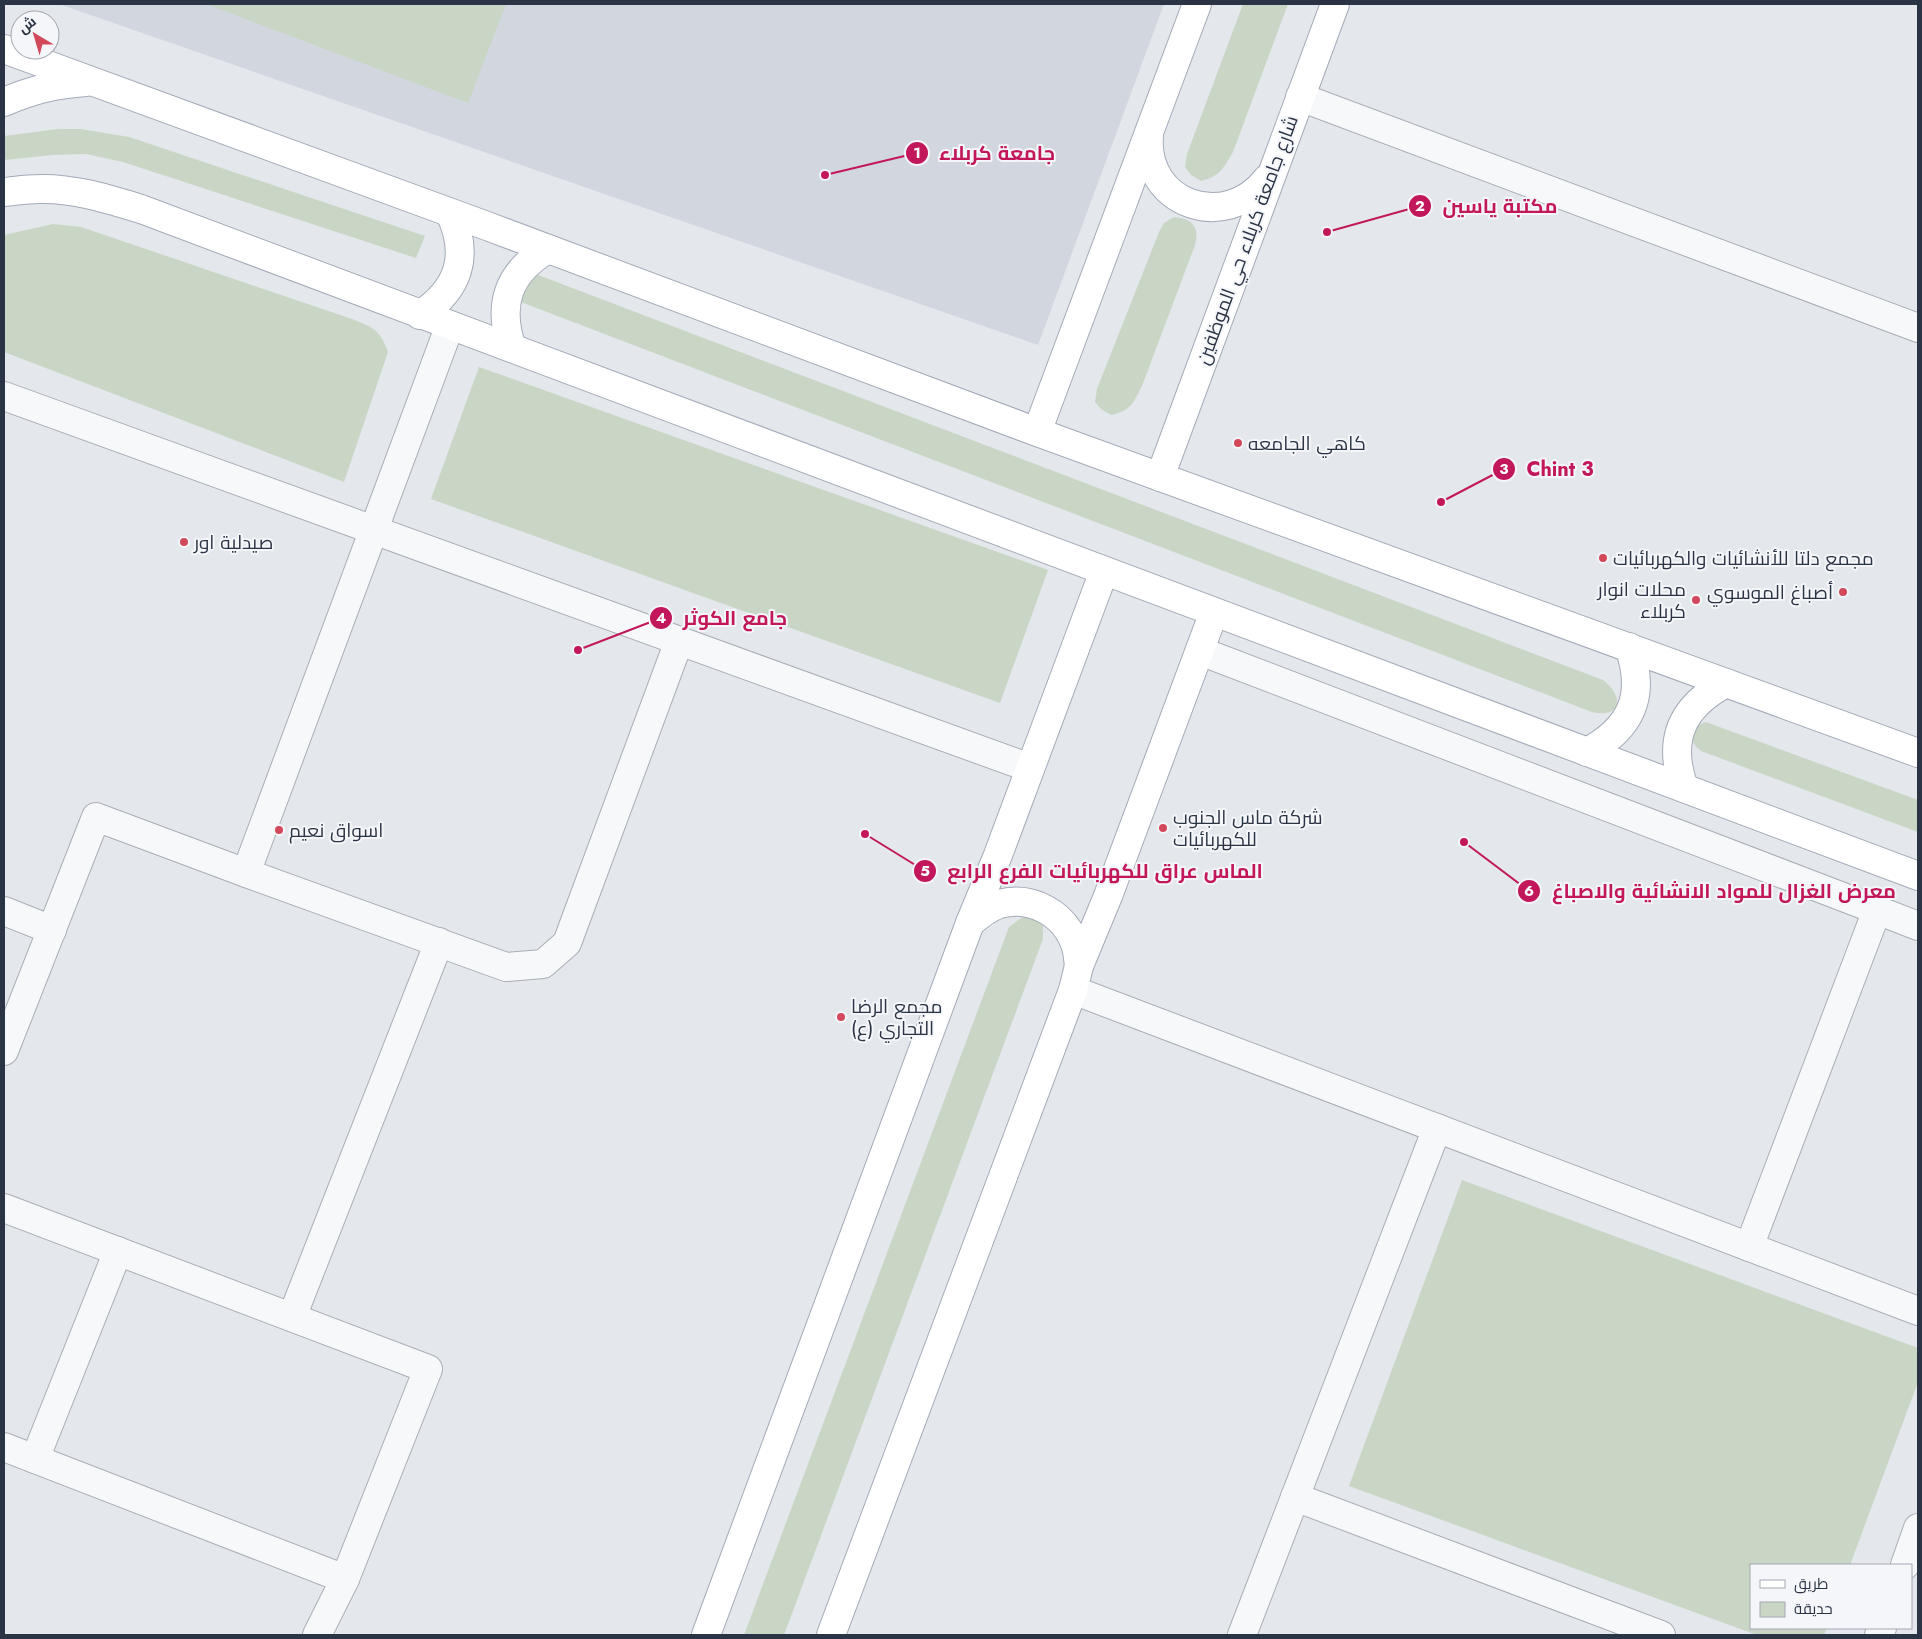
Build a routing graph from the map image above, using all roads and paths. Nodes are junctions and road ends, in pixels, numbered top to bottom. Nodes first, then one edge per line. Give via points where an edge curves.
1 (1197, 4) edge
2 (1335, 4) edge
3 (4, 49) edge
4 (92, 82) junction
5 (1300, 97) junction
6 (4, 102) edge
7 (1150, 128) junction
8 (1272, 172) junction
9 (4, 192) edge
10 (450, 213) junction
11 (548, 249) junction
12 (420, 315) junction
13 (450, 325) junction
14 (1918, 328) edge
15 (512, 348) junction
16 (4, 396) edge
17 (1037, 432) junction
18 (1160, 477) junction
19 (374, 530) junction
20 (1104, 571) junction
21 (1214, 612) junction
22 (679, 641) junction
23 (1629, 647) junction
24 (1200, 651) junction
25 (1726, 683) junction
26 (1587, 752) junction
27 (1918, 754) edge
28 (1030, 768) junction
29 (1684, 788) junction
30 (246, 873) junction
31 (1918, 876) edge
32 (1877, 910) junction
33 (4, 911) edge
34 (970, 924) junction
35 (1918, 926) edge
36 (52, 930) junction
37 (439, 942) junction
38 (1076, 978) junction
39 (4, 1051) edge
40 (1437, 1128) junction
41 (4, 1208) edge
42 (1749, 1247) junction
43 (118, 1251) junction
44 (1918, 1311) edge
45 (292, 1317) junction
46 (4, 1447) edge
47 (35, 1458) junction
48 (1295, 1497) junction
49 (1918, 1528) edge
50 (1905, 1564) edge
51 (346, 1578) junction
52 (317, 1635) edge
53 (706, 1635) edge
54 (831, 1635) edge
55 (1242, 1635) edge
56 (1660, 1635) edge

1 - 7 main road
2 - 5 main road, شارع جامعة كربلاء حي الموظفين
3 - 4 main road
4 - 6 main road via 59,84
4 - 10 main road
5 - 8 main road, شارع جامعة كربلاء حي الموظفين
5 - 14 street
7 - 8 main road via 1148,151 1156,174 1170,192 1191,204 1214,208 1237,203 1257,191
7 - 17 main road
8 - 18 main road, شارع جامعة كربلاء حي الموظفين
9 - 12 main road via 72,191 109,199
10 - 11 main road
10 - 12 main road via 460,245 455,278 440,299
11 - 15 main road via 522,270 509,291 504,316
11 - 17 main road
12 - 13 main road
13 - 15 main road
13 - 19 street
15 - 20 main road
16 - 19 street
17 - 18 main road
18 - 23 main road
19 - 22 street
19 - 30 street
20 - 21 main road
20 - 28 main road
21 - 24 main road
21 - 26 main road
22 - 28 street
22 - 37 street via 566,943 543,964 506,966
23 - 25 main road
23 - 26 main road via 1635,664 1636,682 1628,717 1603,744
24 - 32 street
24 - 38 main road
25 - 27 main road
25 - 29 main road via 1696,703 1678,735 1678,771
26 - 29 main road
28 - 34 main road
29 - 31 main road
30 - 36 street via 96,817
30 - 37 street
32 - 35 street
32 - 42 street
33 - 36 street
34 - 38 main road via 983,912 998,905 1032,903 1047,910 1071,933 1077,949
34 - 53 main road
36 - 39 street
37 - 45 street
38 - 40 street
38 - 54 main road
40 - 42 street
40 - 48 street
41 - 43 street
42 - 44 street
43 - 45 street
43 - 47 street
45 - 51 street via 428,1369
46 - 47 street
47 - 51 street
48 - 55 street
48 - 56 street
49 - 50 street
51 - 52 street

